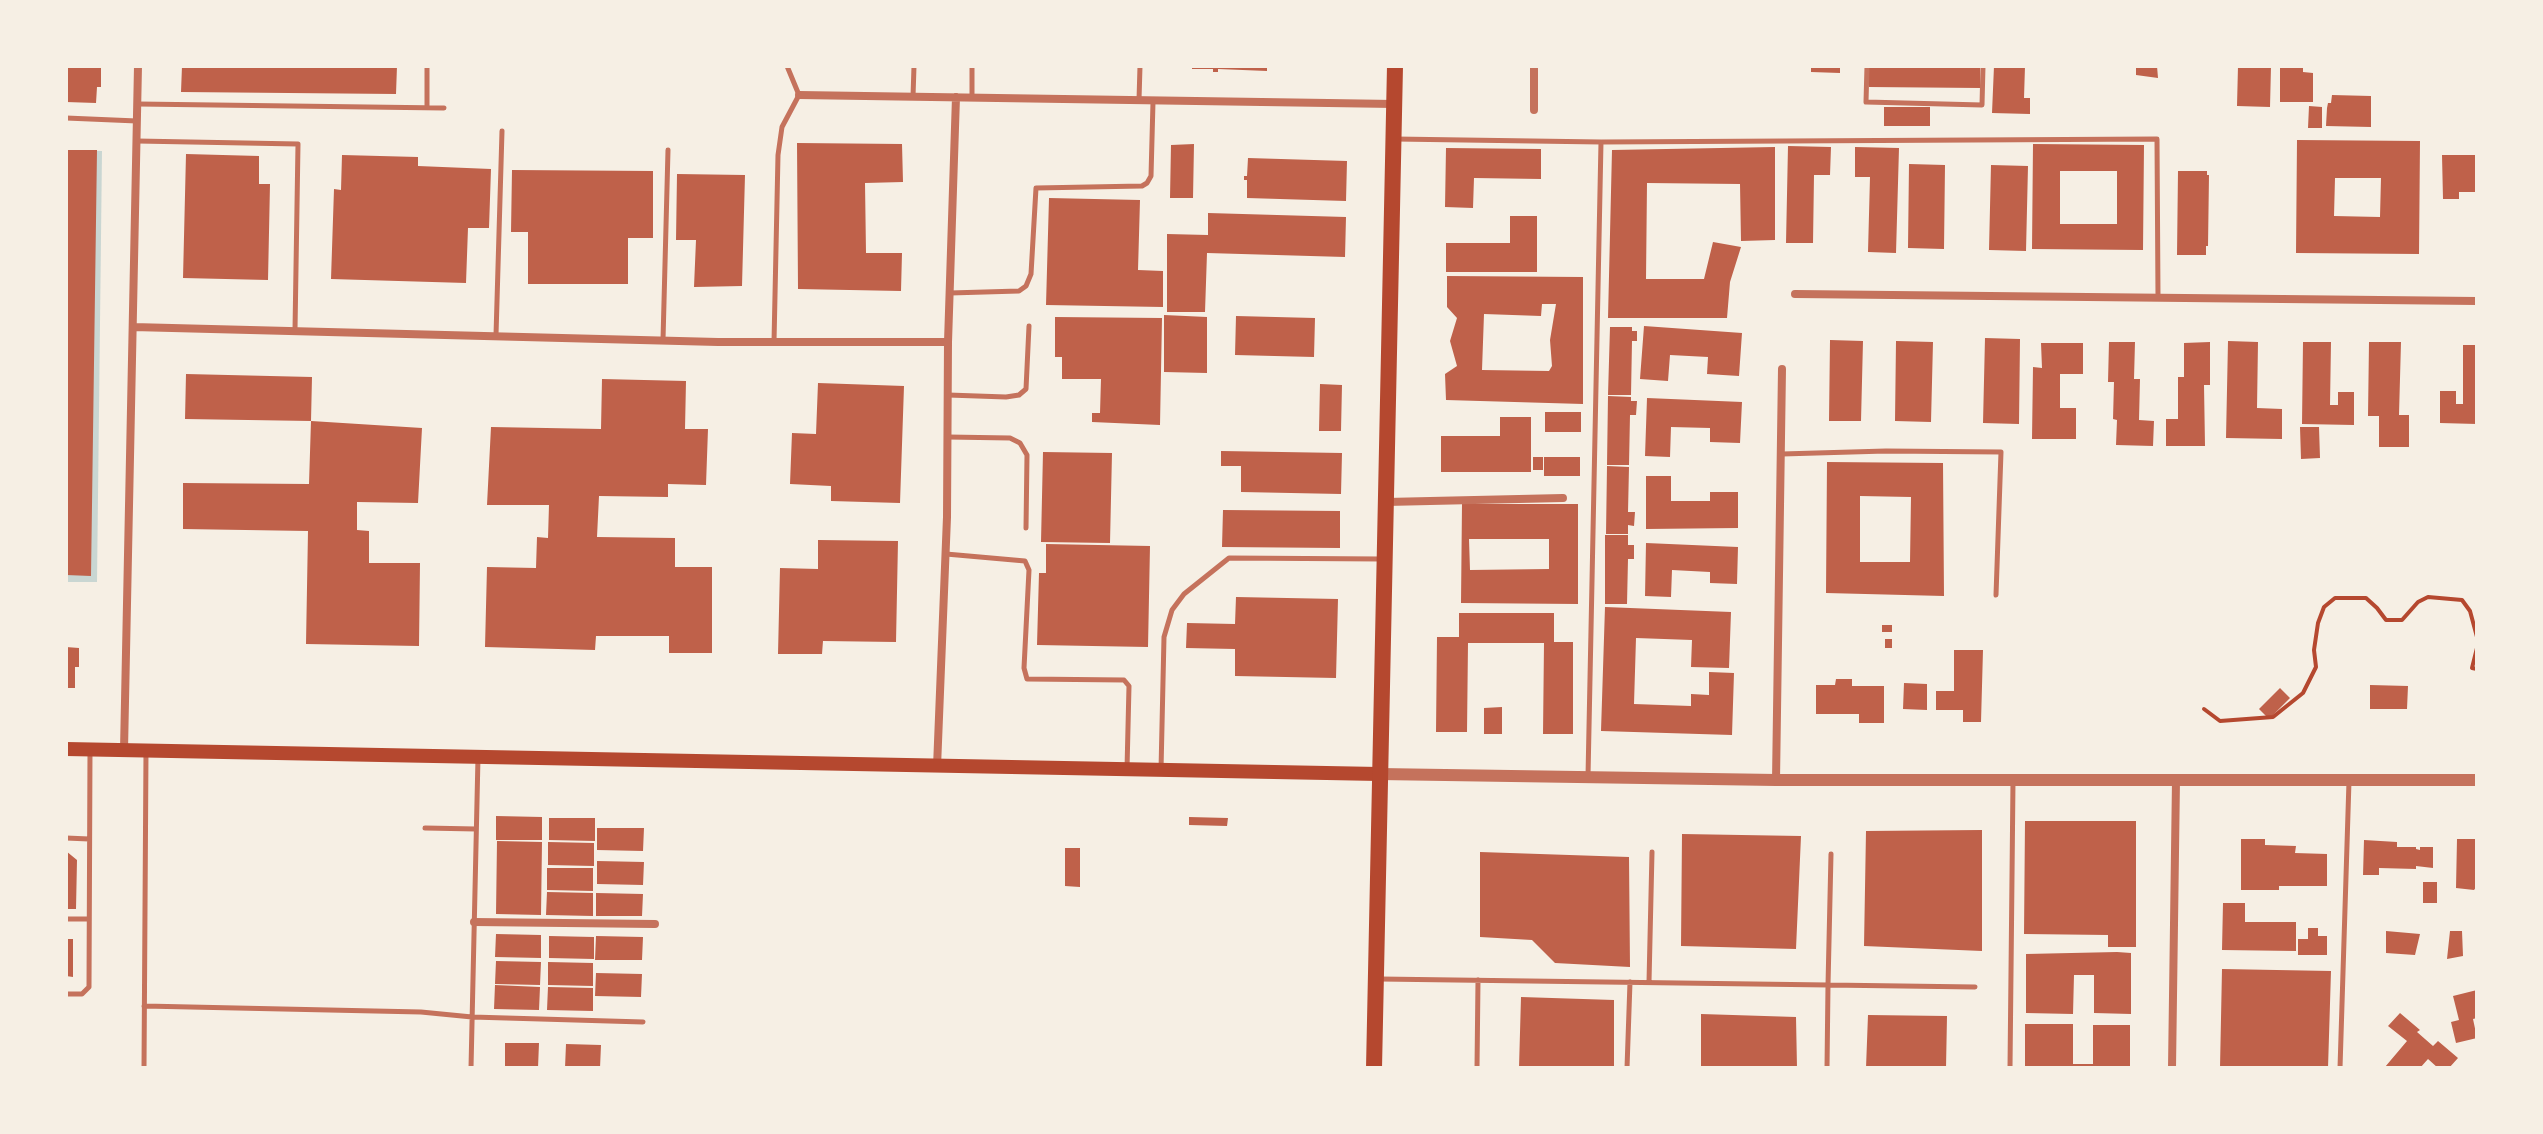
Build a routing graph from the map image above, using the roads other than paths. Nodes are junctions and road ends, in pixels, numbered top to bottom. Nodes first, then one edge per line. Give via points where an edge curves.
1 (138, 66) edge
2 (427, 66) edge
3 (787, 66) edge
4 (914, 66) edge
5 (972, 66) edge
6 (1140, 66) edge
7 (1395, 66) edge
8 (1534, 66) edge
9 (1867, 66) edge
10 (1983, 66) edge
11 (799, 95) junction
12 (913, 97) junction
13 (956, 97) junction
14 (972, 98) junction
15 (1139, 101) junction
16 (1153, 102) junction
17 (137, 104) junction
18 (1395, 104) junction
19 (427, 108) junction
20 (444, 108) dead end
21 (1534, 110) dead end
22 (66, 118) edge
23 (137, 121) junction
24 (502, 131) dead end
25 (1394, 139) junction
26 (137, 141) junction
27 (1601, 142) junction
28 (668, 150) dead end
29 (949, 293) junction
30 (1795, 294) dead end
31 (2158, 298) junction
32 (2477, 301) edge
33 (1029, 326) dead end
34 (133, 327) junction
35 (295, 330) junction
36 (496, 335) junction
37 (663, 340) junction
38 (774, 342) junction
39 (948, 342) junction
40 (1782, 369) dead end
41 (947, 395) junction
42 (947, 437) junction
43 (1782, 454) junction
44 (1563, 498) dead end
45 (1386, 502) junction
46 (1026, 528) dead end
47 (945, 554) junction
48 (1384, 559) junction
49 (1996, 595) dead end
50 (66, 749) edge
51 (90, 749) junction
52 (124, 750) junction
53 (146, 750) junction
54 (478, 757) junction
55 (937, 767) junction
56 (1127, 770) junction
57 (1161, 771) junction
58 (1379, 774) junction
59 (1588, 777) junction
60 (1776, 780) junction
61 (2013, 780) junction
62 (2176, 780) junction
63 (2349, 780) junction
64 (2477, 780) edge
65 (425, 828) dead end
66 (476, 829) junction
67 (66, 838) edge
68 (89, 839) junction
69 (1652, 852) dead end
70 (1831, 854) dead end
71 (66, 919) edge
72 (89, 919) junction
73 (474, 922) junction
74 (655, 924) dead end
75 (1376, 979) junction
76 (1478, 980) junction
77 (1630, 982) junction
78 (1649, 982) junction
79 (1828, 985) junction
80 (1975, 987) dead end
81 (66, 994) edge
82 (144, 1006) junction
83 (472, 1017) junction
84 (643, 1022) dead end
85 (144, 1068) edge
86 (471, 1068) edge
87 (1374, 1068) edge
88 (1477, 1068) edge
89 (1627, 1068) edge
90 (1827, 1068) edge
91 (2010, 1068) edge
92 (2172, 1068) edge
93 (2340, 1068) edge

1 - 17 street
2 - 19 lane
3 - 11 lane
4 - 12 lane
5 - 14 lane
6 - 15 lane
7 - 18 main road
8 - 21 street
9 - 10 lane via 1866,102 1982,105
11 - 12 street
11 - 38 lane via 782,127 778,155
12 - 13 street
13 - 14 street
13 - 29 street
14 - 15 street
15 - 16 street
16 - 18 street
16 - 29 lane via 1147,183 1036,188 1026,286 1019,291
17 - 19 lane
17 - 23 street
18 - 25 main road
19 - 20 lane
22 - 23 lane
23 - 26 street
24 - 36 lane
25 - 27 lane
25 - 45 main road
26 - 34 street
26 - 35 lane via 298,144
27 - 31 lane via 2157,139
27 - 59 lane
28 - 37 lane
29 - 39 street
30 - 31 street
31 - 32 street
33 - 41 lane via 1026,389 1019,395
34 - 35 street
34 - 52 street
35 - 36 street
36 - 37 street
37 - 38 street
38 - 39 street
39 - 41 street
40 - 43 street
41 - 42 street
42 - 46 lane via 1010,438 1020,443 1027,455
42 - 47 street
43 - 49 lane via 2001,452
43 - 60 street
44 - 45 street
45 - 48 main road
47 - 55 street
47 - 56 lane via 1025,561 1027,679 1124,680 1129,686
48 - 57 lane via 1229,558 1184,594 1172,610 1164,637
48 - 58 main road
50 - 51 main road
51 - 52 main road
51 - 68 lane
52 - 53 main road
53 - 54 main road
53 - 82 lane
54 - 55 main road
54 - 66 lane
55 - 56 main road
56 - 57 main road
57 - 58 main road
58 - 59 street
58 - 75 main road
59 - 60 street
60 - 61 street
61 - 62 street
61 - 91 lane
62 - 63 street
62 - 92 street
63 - 64 street
63 - 93 lane
65 - 66 lane
66 - 73 lane
67 - 68 lane
68 - 72 lane
69 - 78 lane
70 - 79 lane
71 - 72 lane
72 - 81 lane via 89,987 82,994
73 - 74 street
73 - 83 lane
75 - 76 lane
75 - 87 main road
76 - 77 lane
76 - 88 lane
77 - 78 lane
77 - 89 lane
78 - 79 lane
79 - 80 lane
79 - 90 lane
82 - 83 lane
82 - 85 lane
83 - 84 lane
83 - 86 lane

